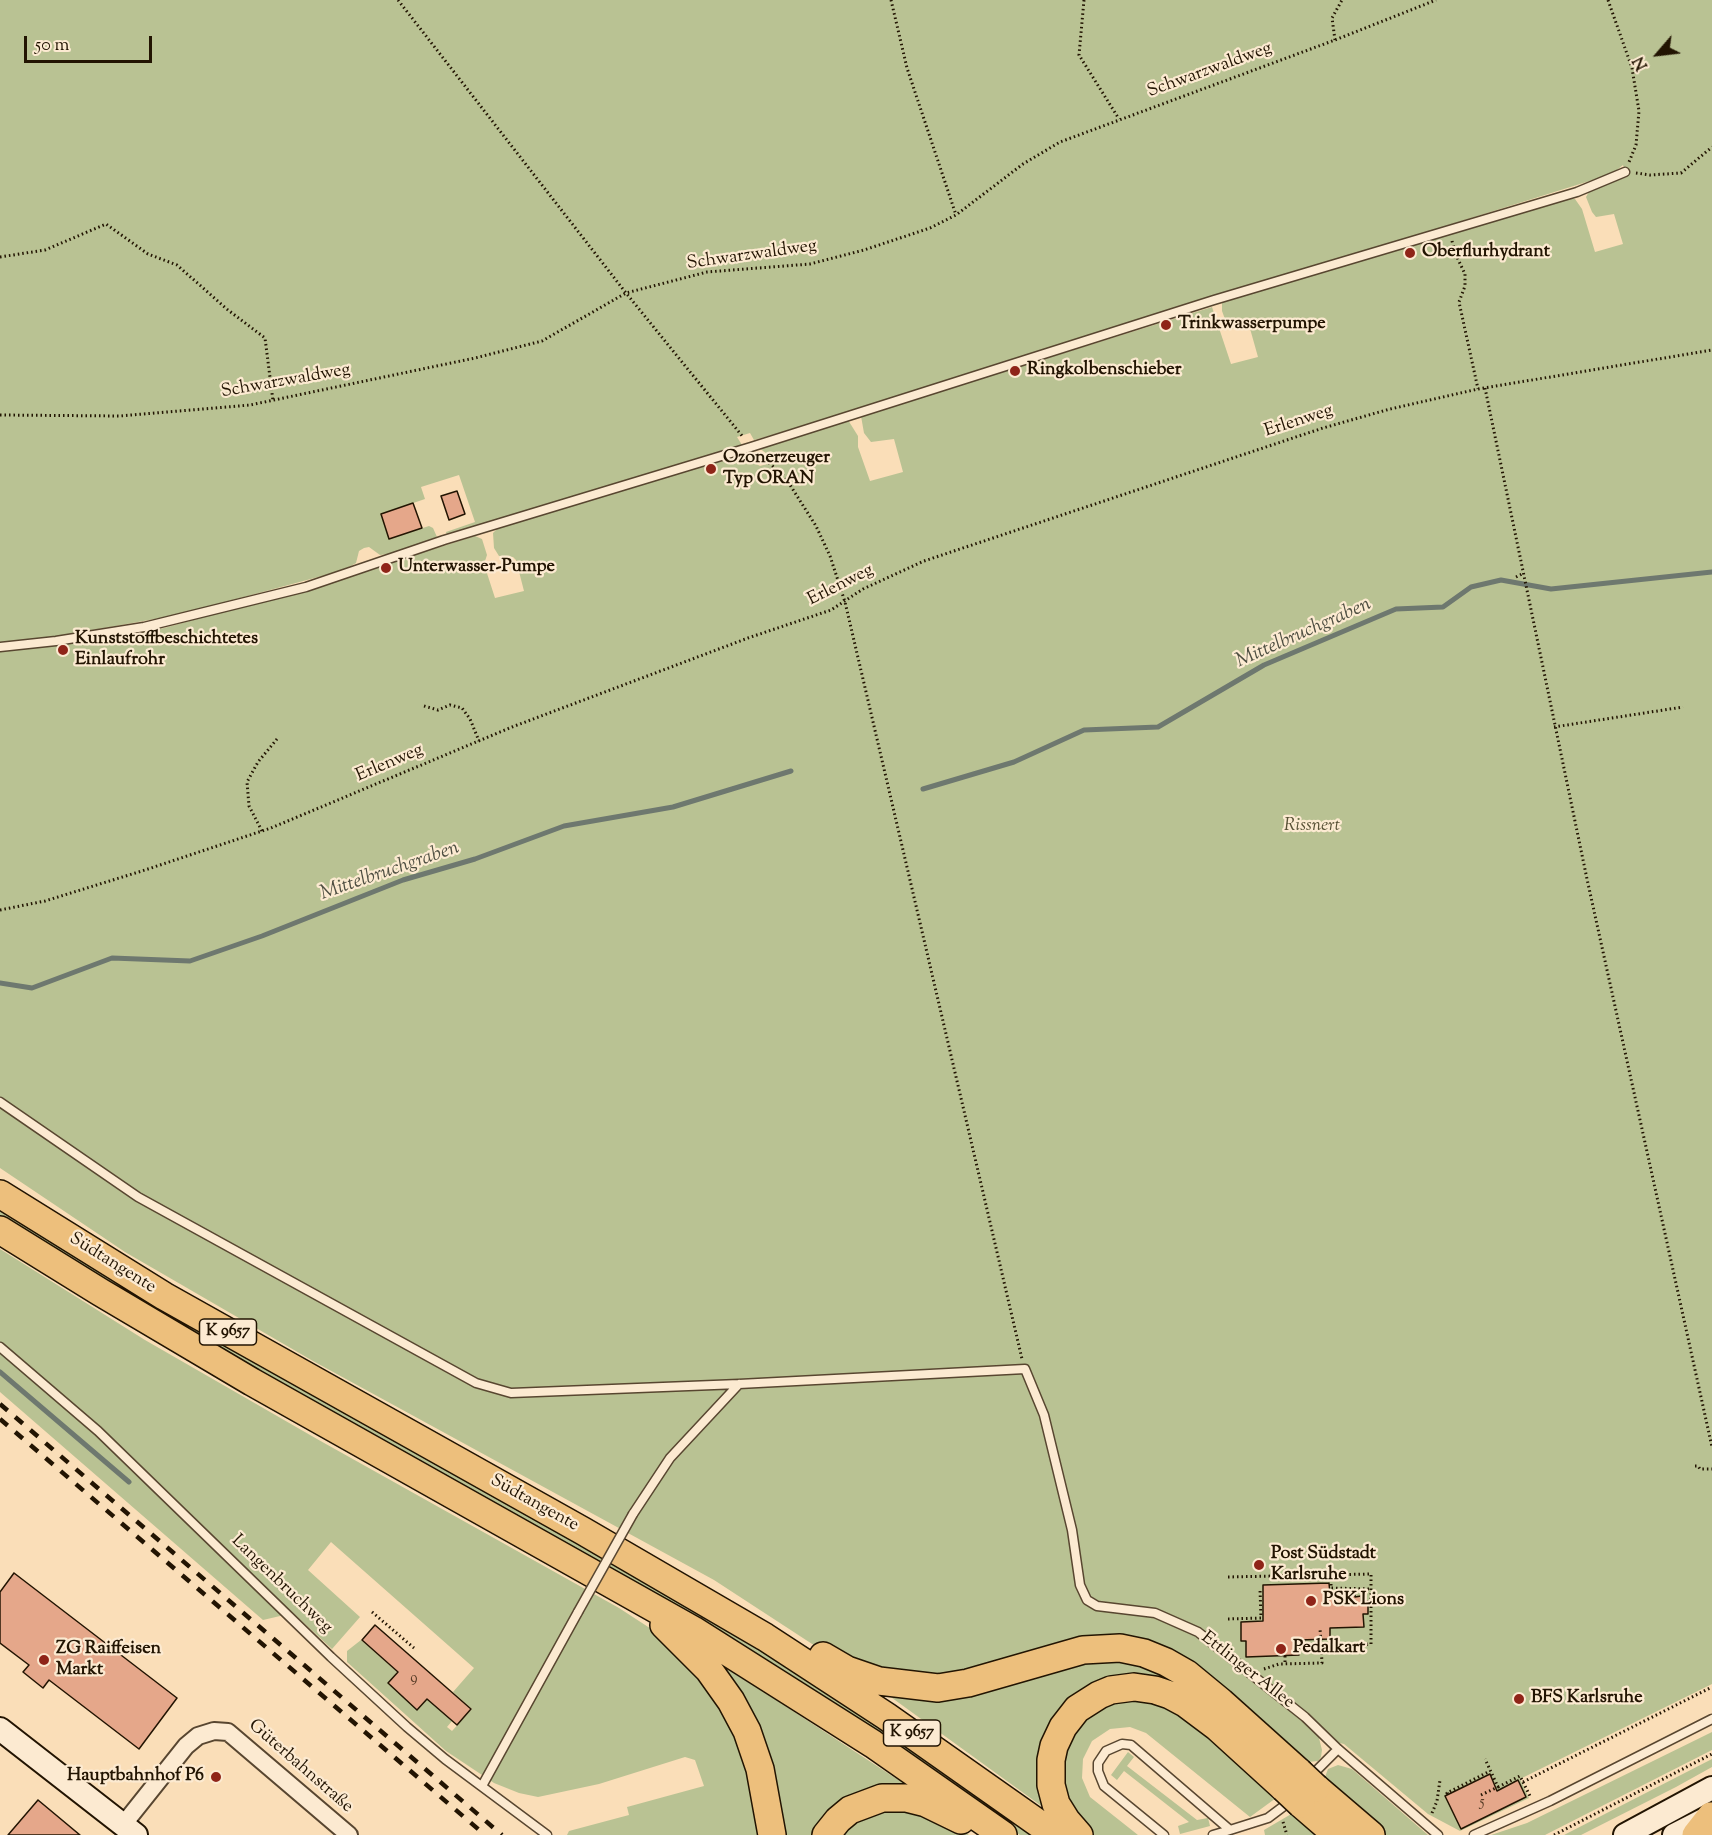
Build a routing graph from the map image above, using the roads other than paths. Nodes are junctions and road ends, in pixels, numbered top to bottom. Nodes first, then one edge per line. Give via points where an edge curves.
1 (1625, 172) road end
2 (0, 647) edge
3 (0, 1102) edge
4 (0, 1194) edge
5 (0, 1230) edge
6 (0, 1347) edge
7 (739, 1384) junction
8 (638, 1599) junction
9 (765, 1638) junction
10 (1712, 1719) edge
11 (0, 1729) edge
12 (1338, 1749) junction
13 (482, 1786) junction
14 (1300, 1788) junction
15 (1712, 1788) edge
16 (1706, 1822) edge
17 (129, 1830) edge
18 (1230, 1830) junction
19 (1000, 1833) edge
20 (348, 1835) edge
21 (548, 1835) edge
22 (772, 1835) edge
23 (826, 1835) edge
24 (1055, 1835) edge
25 (1079, 1835) edge
26 (1164, 1835) edge
27 (1213, 1835) edge
28 (1336, 1835) edge
29 (1371, 1835) edge
30 (1438, 1835) edge
31 (1474, 1835) edge
32 (1625, 1835) edge
33 (1674, 1835) edge

1 - 2 lane via 1577,192 1214,300 444,540 306,587 144,627
3 - 7 lane via 138,1197 476,1383 511,1393
4 - 9 highway, Südtangente / K 9657 via 164,1296 584,1531
5 - 8 highway, Südtangente / K 9657 via 242,1376
6 - 13 lane, Langenbruchweg via 98,1431 407,1727
7 - 12 lane, Ettlinger Allee via 1025,1369 1044,1414 1072,1530 1080,1585 1087,1600 1097,1606 1155,1613 1198,1632 1305,1717
7 - 13 lane, bridge via 670,1458 633,1514
8 - 19 highway, Südtangente / K 9657 via 802,1697
8 - 22 highway via 709,1671 731,1701 760,1769
9 - 14 highway via 819,1654 847,1670 879,1681 938,1688 1083,1650 1120,1648 1144,1653 1187,1674
9 - 24 highway, Südtangente / K 9657 via 896,1722
10 - 31 lane
11 - 17 main road
12 - 14 lane
12 - 30 lane, Ettlinger Allee
13 - 21 lane, Langenbruchweg
14 - 18 lane via 1268,1818
14 - 25 highway via 1178,1699 1134,1687 1111,1690 1077,1709 1054,1746 1050,1773 1056,1804
14 - 28 highway
14 - 29 highway
15 - 32 main road
16 - 33 main road
17 - 20 street, Güterbahnstraße via 186,1746 198,1736 214,1731 228,1732
18 - 26 lane via 1131,1745 1122,1744 1106,1751 1098,1763 1104,1786
18 - 27 lane
19 - 23 highway via 926,1803 882,1798 850,1810

